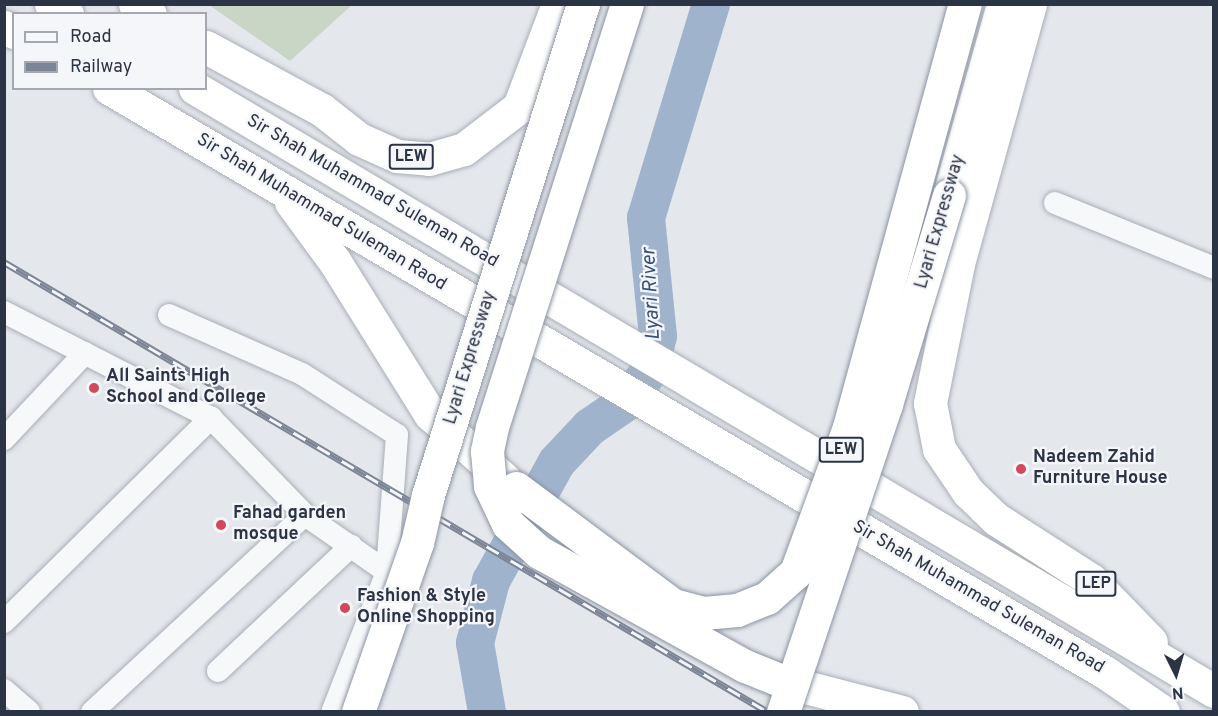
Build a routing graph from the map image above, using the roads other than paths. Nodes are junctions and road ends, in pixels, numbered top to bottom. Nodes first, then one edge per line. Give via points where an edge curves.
1 (51, 4) edge
2 (558, 4) edge
3 (583, 4) edge
4 (627, 4) edge
5 (965, 4) edge
6 (1003, 4) edge
7 (1030, 4) edge
8 (64, 12) edge
9 (207, 48) edge
10 (112, 90) edge
11 (198, 90) edge
12 (281, 189) junction
13 (1056, 203) dead end
14 (1214, 268) edge
15 (4, 312) edge
16 (169, 315) dead end
17 (85, 353) junction
18 (211, 418) junction
19 (4, 439) edge
20 (790, 487) joint
21 (305, 515) junction
22 (351, 546) junction
23 (387, 572) junction
24 (8, 613) edge
25 (1179, 670) junction
26 (218, 671) dead end
27 (4, 690) edge
28 (1214, 691) edge
29 (782, 696) edge
30 (29, 711) edge
31 (92, 711) edge
32 (332, 711) edge
33 (358, 711) edge
34 (902, 711) edge
35 (1163, 711) edge

1 - 8 highway
2 - 9 highway, LEW via 519,107 464,149 429,159 397,156 359,139 322,110
3 - 33 highway, Lyari Expressway, bridge via 428,495 417,543
4 - 29 highway, bridge via 492,427 487,452 490,486 508,524 538,552 745,666
5 - 12 highway, LEW, bridge via 852,417 795,572 767,598 737,610 703,613 672,605 516,489 430,414 335,262
6 - 29 highway, Lyari Expressway / LEW, bridge via 886,404
7 - 25 highway, LEP via 958,264 930,403 939,449 968,492 996,519 1091,580
10 - 12 highway, Sir Shah Muhammad Suleman Raod
11 - 25 highway, Sir Shah Muhammad Suleman Road
12 - 20 highway, Sir Shah Muhammad Suleman Raod
13 - 14 street
15 - 17 street
16 - 23 street via 302,374 397,435
17 - 18 street
17 - 19 street
18 - 21 street
18 - 24 street
20 - 35 highway, Sir Shah Muhammad Suleman Road
21 - 22 street
21 - 31 street
22 - 23 street
22 - 26 street
23 - 32 street
25 - 28 highway
27 - 30 street
29 - 34 highway

